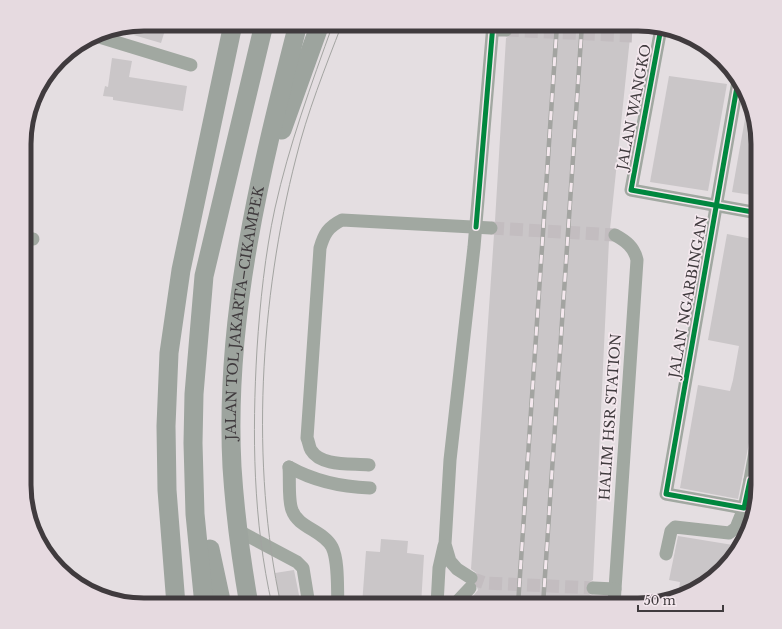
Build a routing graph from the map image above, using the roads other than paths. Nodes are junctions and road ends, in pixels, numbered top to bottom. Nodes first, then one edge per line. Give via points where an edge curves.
1 (231, 31) edge
2 (262, 31) edge
3 (296, 31) edge
4 (318, 31) edge
5 (496, 31) edge
6 (660, 34) edge
7 (104, 39) edge
8 (191, 65) dead end
9 (737, 89) edge
10 (716, 206) junction
11 (751, 212) edge
12 (476, 227) junction
13 (491, 228) tunnel mouth
14 (250, 229) junction
15 (615, 235) tunnel mouth
16 (369, 465) dead end
17 (370, 488) dead end
18 (751, 489) edge
19 (196, 492) junction
20 (744, 508) junction
21 (237, 530) junction
22 (445, 544) junction
23 (666, 554) dead end
24 (593, 588) tunnel mouth
25 (615, 589) junction
26 (175, 598) edge
27 (203, 598) edge
28 (221, 598) edge
29 (248, 598) edge
30 (308, 598) edge
31 (338, 598) edge
32 (438, 598) edge
33 (458, 598) edge
34 (614, 598) edge

1 - 26 highway via 181,270 169,353 167,490
2 - 19 highway via 204,276 194,394
3 - 14 highway, JALAN TOL JAKARTA–CIKAMPEK via 268,140
4 - 14 highway
5 - 12 street
6 - 10 street, JALAN WANGKO via 631,190
7 - 8 street
9 - 10 street, JALAN NGARBINGAN
10 - 11 street
10 - 20 street, JALAN NGARBINGAN via 666,494
12 - 13 street
12 - 16 street via 342,220 331,225 324,236 320,248 307,438 311,450 319,458 330,462
12 - 22 street via 450,460
14 - 21 highway, JALAN TOL JAKARTA–CIKAMPEK via 237,319 232,382 232,466
15 - 25 street, HALIM HSR STATION via 629,243 637,260
17 - 31 street via 308,477 289,468 291,510 297,520 322,535 332,547
18 - 20 street
19 - 27 highway via 195,514
19 - 28 highway via 203,512
20 - 23 street via 736,528 729,533 675,527 670,533
21 - 29 highway, JALAN TOL JAKARTA–CIKAMPEK
21 - 30 street via 297,562 303,568
22 - 32 street via 439,568
22 - 33 street via 450,561 470,583
24 - 25 street
25 - 34 street, HALIM HSR STATION

